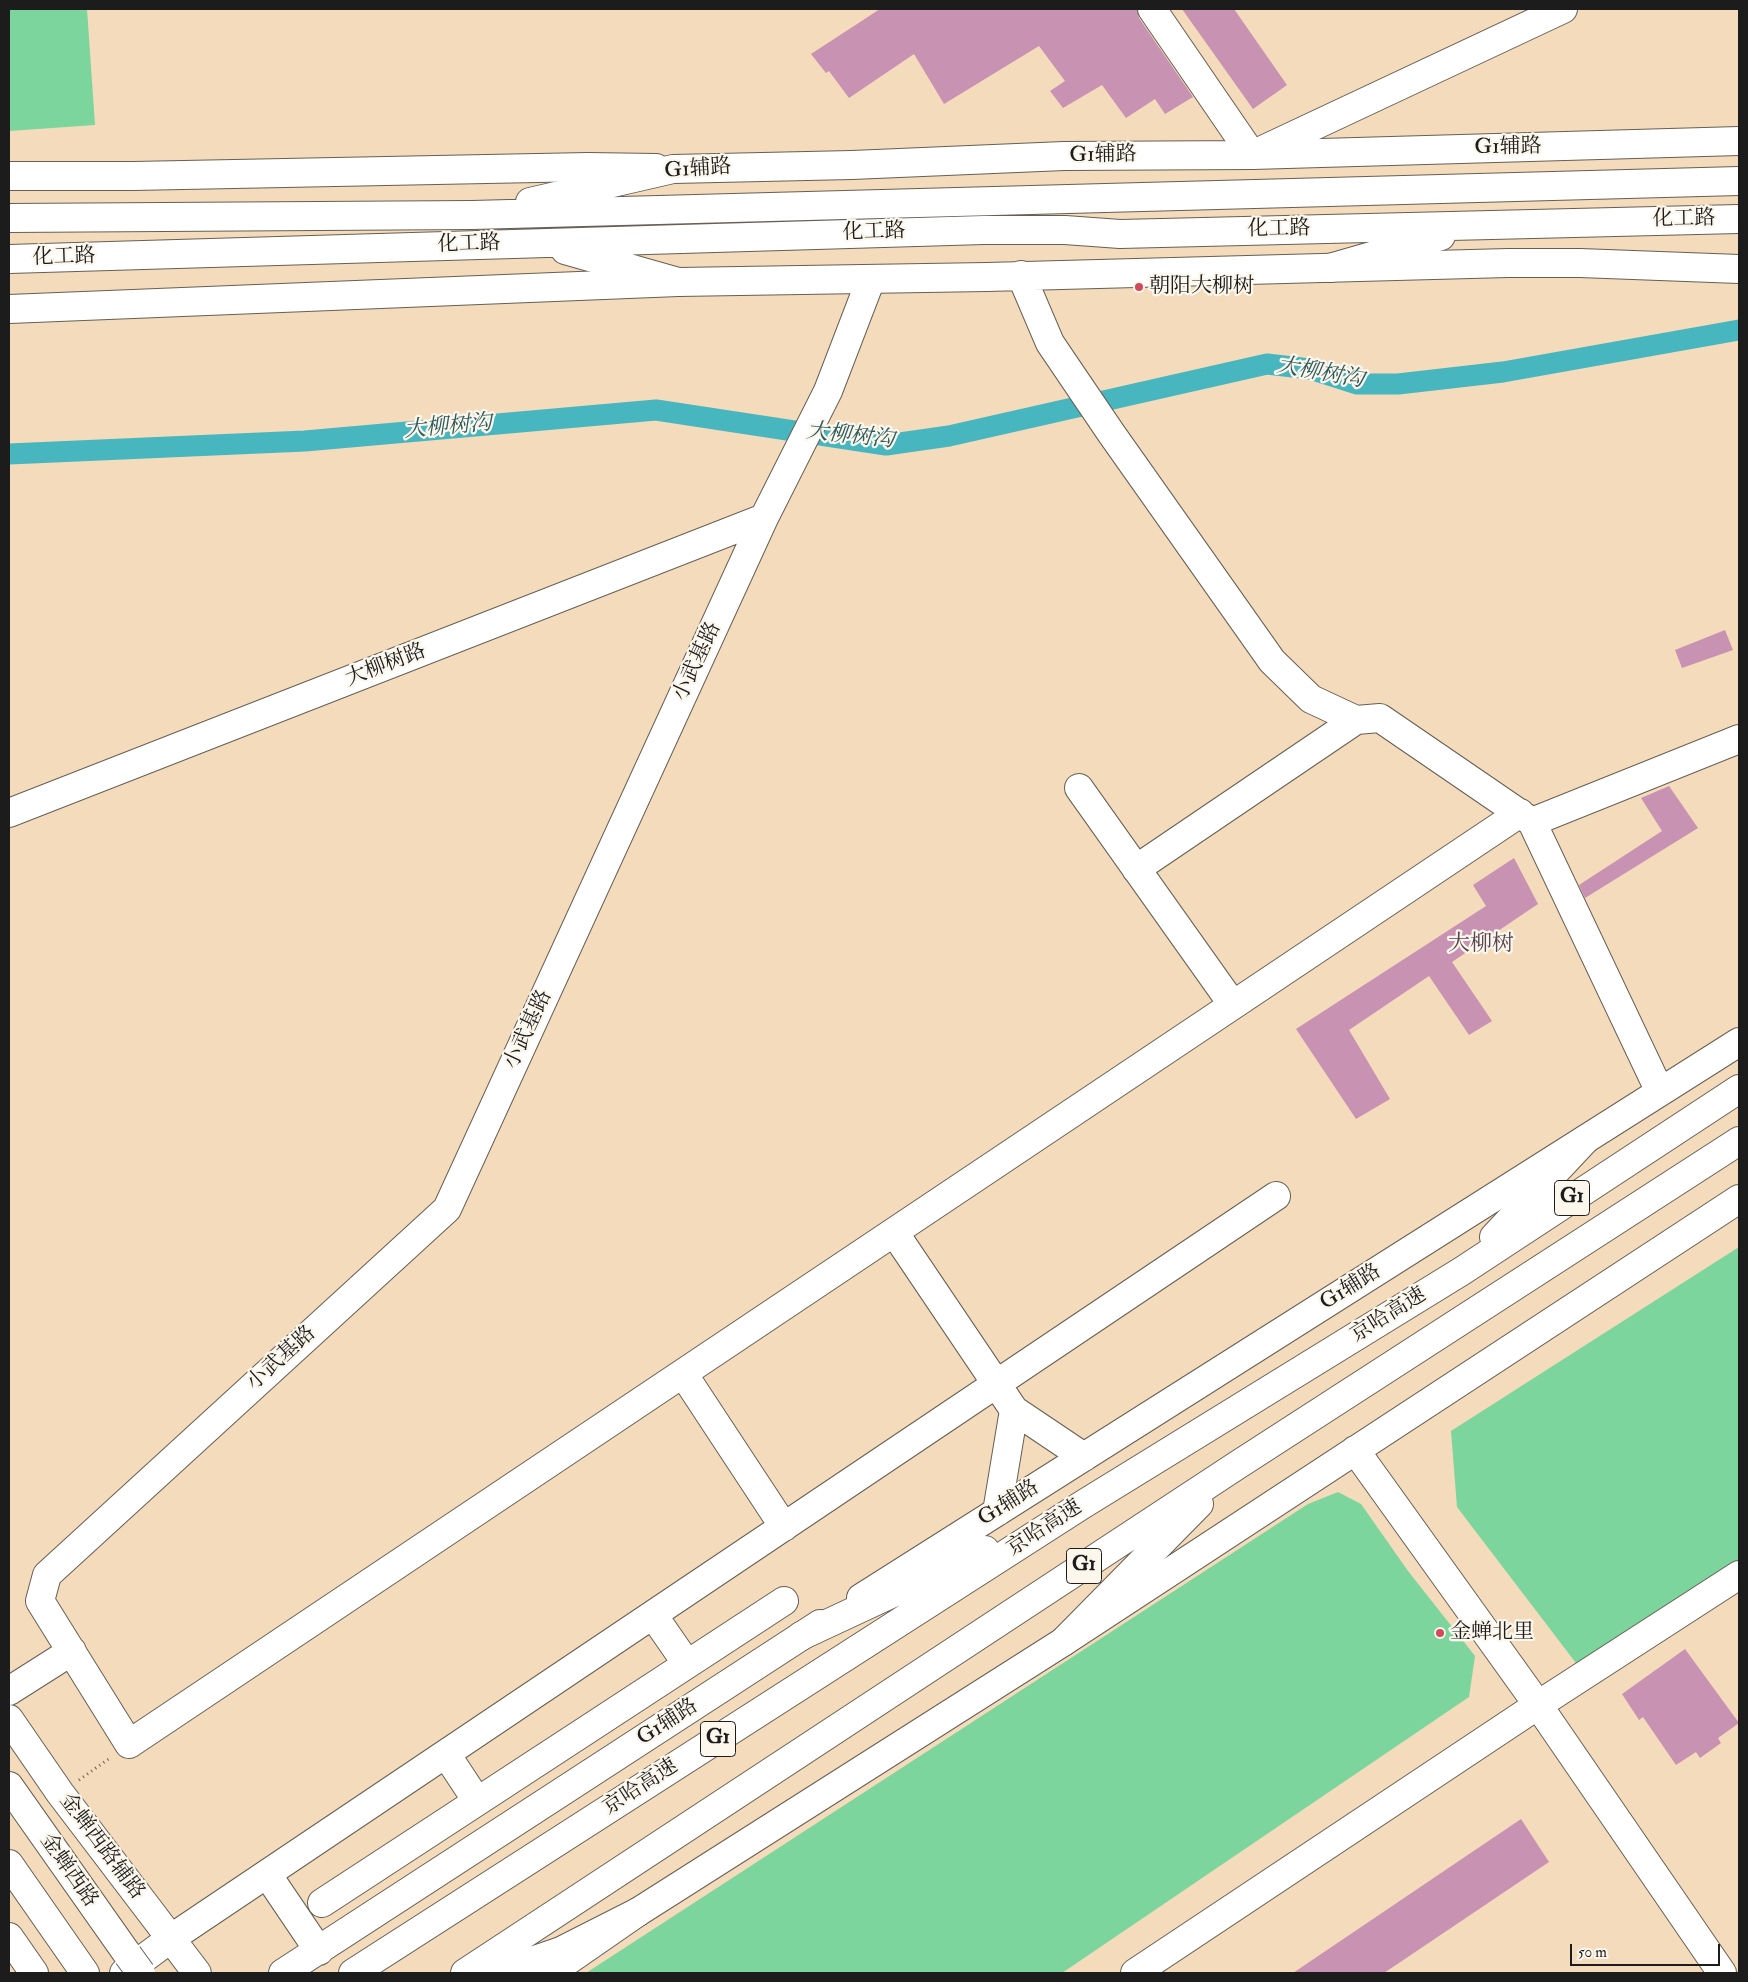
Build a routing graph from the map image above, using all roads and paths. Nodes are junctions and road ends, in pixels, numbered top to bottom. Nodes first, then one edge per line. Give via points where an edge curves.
1 (1152, 9) edge
2 (1564, 9) edge
3 (1739, 141) edge
4 (1519, 148) junction
5 (1252, 155) junction
6 (673, 169) junction
7 (9, 176) edge
8 (1739, 182) edge
9 (1672, 183) junction
10 (472, 215) junction
11 (9, 218) edge
12 (1739, 219) edge
13 (1478, 225) junction
14 (540, 243) junction
15 (9, 259) edge
16 (1330, 268) junction
17 (1739, 269) edge
18 (1020, 275) junction
19 (871, 279) junction
20 (678, 282) junction
21 (9, 310) edge
22 (764, 518) junction
23 (1356, 720) junction
24 (1739, 739) edge
25 (1079, 788) dead end
26 (9, 813) edge
27 (1526, 818) junction
28 (1136, 869) junction
29 (1233, 1005) junction
30 (1739, 1042) edge
31 (1739, 1089) edge
32 (1660, 1092) junction
33 (1585, 1140) junction
34 (1739, 1141) edge
35 (1276, 1196) dead end
36 (1739, 1199) edge
37 (894, 1232) junction
38 (1462, 1271) junction
39 (684, 1375) junction
40 (996, 1384) junction
41 (1014, 1410) junction
42 (1355, 1450) junction
43 (1084, 1457) junction
44 (1236, 1466) junction
45 (1082, 1506) junction
46 (997, 1512) junction
47 (784, 1527) junction
48 (1735, 1586) edge
49 (784, 1601) dead end
50 (653, 1615) junction
51 (801, 1636) junction
52 (1063, 1642) junction
53 (72, 1651) junction
54 (688, 1664) junction
55 (9, 1691) edge
56 (1538, 1704) junction
57 (9, 1719) edge
58 (129, 1744) junction
59 (446, 1754) junction
60 (9, 1786) edge
61 (60, 1793) junction
62 (478, 1801) junction
63 (9, 1864) edge
64 (267, 1874) junction
65 (322, 1903) dead end
66 (638, 1912) junction
67 (9, 1937) edge
68 (170, 1939) junction
69 (319, 1951) junction
70 (131, 1967) edge
71 (34, 1973) edge
72 (85, 1973) edge
73 (196, 1973) edge
74 (283, 1973) edge
75 (353, 1973) edge
76 (465, 1973) edge
77 (497, 1973) edge
78 (550, 1973) edge
79 (1135, 1973) edge
80 (1722, 1973) edge

1 - 5 main road
2 - 5 main road
3 - 4 main road, G1辅路
4 - 5 main road, G1辅路
4 - 9 main road
5 - 6 main road, G1辅路 via 1064,156
6 - 7 main road via 588,166
6 - 10 main road, G1辅路
8 - 9 main road, 化工路
9 - 10 main road, 化工路
10 - 11 main road, 化工路
12 - 13 main road, 化工路
13 - 14 main road, 化工路 via 1120,234 984,230
13 - 16 main road
14 - 15 main road, 化工路
14 - 20 main road
16 - 17 main road via 1580,263
16 - 18 main road
18 - 19 main road
18 - 23 main road via 1050,342 1064,364 1272,661 1310,699
19 - 20 main road
19 - 22 main road, 小武基路 via 828,391
20 - 21 main road
22 - 26 main road, 大柳树路
22 - 53 main road, 小武基路 via 447,1209 47,1575 40,1600
23 - 27 main road via 1380,718
23 - 28 main road
24 - 27 main road
25 - 28 main road
27 - 29 main road
27 - 32 main road
28 - 29 main road
29 - 37 main road
30 - 32 main road, G1辅路
31 - 38 main road, 京哈高速 / G1
32 - 33 main road, G1辅路
33 - 38 main road
33 - 43 main road, G1辅路
34 - 44 main road, 京哈高速 / G1
35 - 40 main road
36 - 42 main road
37 - 39 main road
37 - 40 main road
38 - 45 main road, 京哈高速 / G1
39 - 47 main road
39 - 58 main road
40 - 41 main road
40 - 47 main road
41 - 43 main road
41 - 46 main road
42 - 52 main road
42 - 56 main road
43 - 46 main road, G1辅路
44 - 52 main road
44 - 76 main road, 京哈高速 / G1
45 - 51 main road
45 - 75 main road, 京哈高速 / G1
46 - 51 main road, G1辅路
47 - 50 main road
48 - 56 main road
49 - 54 main road
50 - 54 main road
50 - 59 main road
51 - 69 main road, G1辅路
52 - 66 main road
53 - 55 main road
53 - 58 main road, 小武基路
54 - 62 main road
56 - 79 main road
56 - 80 main road
57 - 61 main road, 金蝉西路辅路
58 - 61 path
59 - 62 main road
59 - 64 main road
60 - 70 main road, 金蝉西路
61 - 68 main road, 金蝉西路辅路
62 - 65 main road
63 - 72 main road
64 - 68 main road
64 - 69 main road
66 - 77 main road via 561,1951
66 - 78 main road
67 - 71 main road
68 - 70 main road
68 - 73 main road, 金蝉西路辅路
69 - 74 main road, G1辅路

